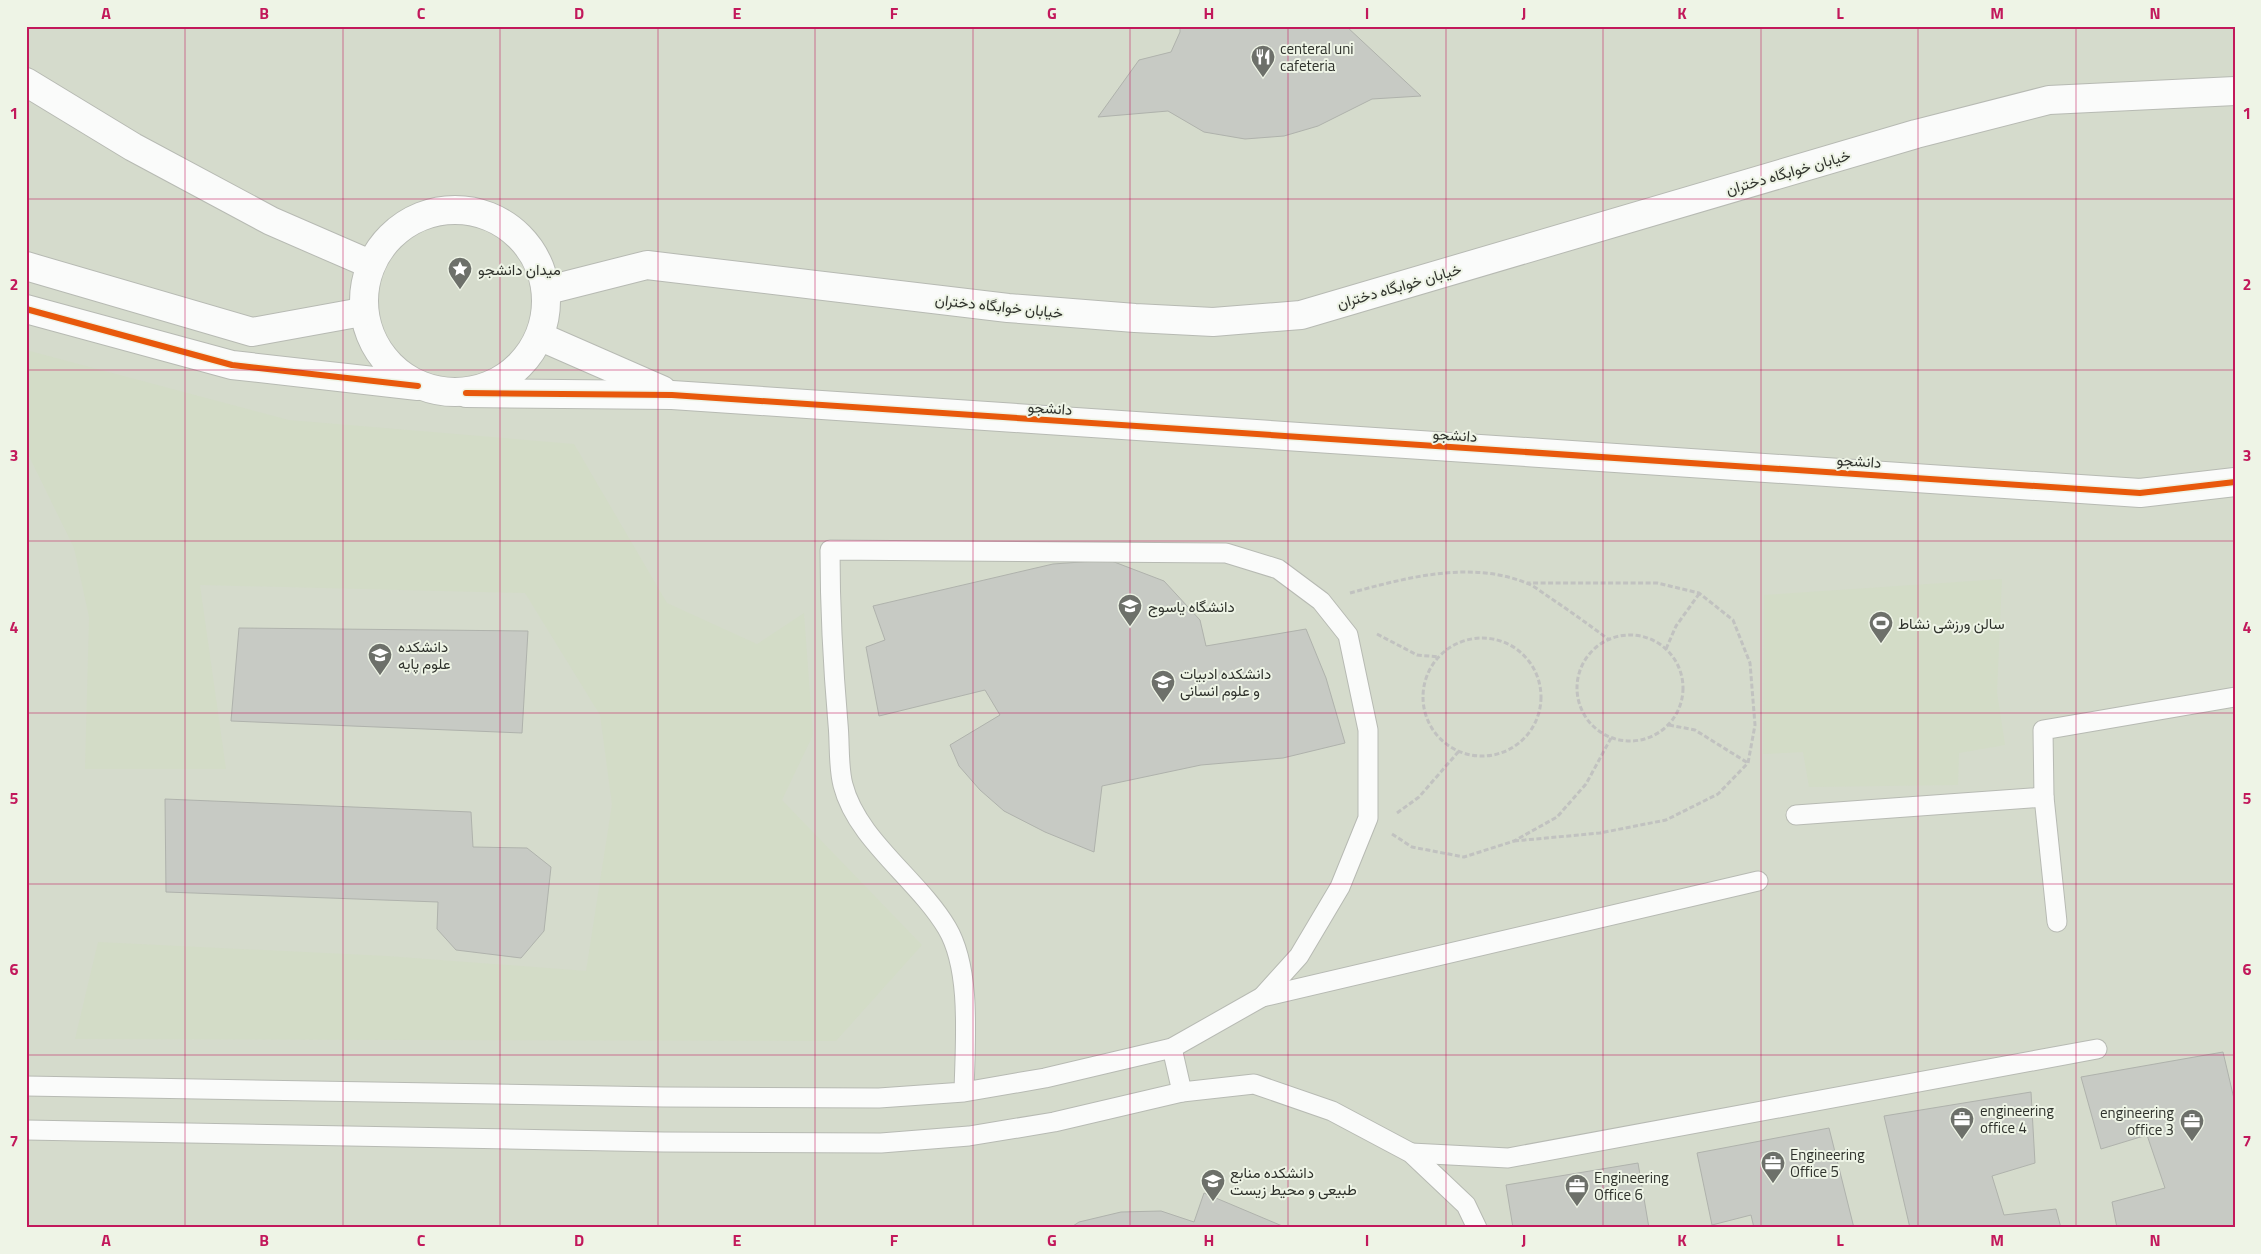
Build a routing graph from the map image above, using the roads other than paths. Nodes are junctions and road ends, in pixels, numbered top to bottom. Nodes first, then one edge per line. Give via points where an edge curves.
1 (26, 82) edge
2 (2235, 91) edge
3 (370, 264) junction
4 (26, 266) edge
5 (548, 290) junction
6 (26, 309) edge
7 (362, 312) junction
8 (541, 337) junction
9 (418, 386) junction
10 (466, 393) junction
11 (672, 395) junction
12 (2235, 482) edge
13 (2235, 697) edge
14 (2044, 797) junction
15 (1796, 815) dead end
16 (1758, 881) dead end
17 (2056, 922) dead end
18 (1262, 996) junction
19 (1172, 1048) junction
20 (2097, 1049) dead end
21 (26, 1086) edge
22 (964, 1092) junction
23 (1182, 1092) junction
24 (26, 1130) edge
25 (1411, 1153) junction
26 (1477, 1228) edge

1 - 3 street via 132,147 262,217
2 - 5 street, خیابان خوابگاه دختران via 2049,100 1916,134 1301,315 1213,322 1096,315 998,307 647,264
3 - 5 street via 399,226 444,208 482,213 492,215 530,244
3 - 7 street
4 - 7 street via 252,332
5 - 8 street
6 - 9 street, دانشجو via 232,365
7 - 9 street via 380,357
8 - 10 street via 511,375
8 - 11 street
9 - 10 street, دانشجو
10 - 11 street, دانشجو
11 - 12 street, دانشجو via 2140,493
13 - 14 lane via 2043,730
14 - 15 lane
14 - 17 lane
16 - 18 lane
18 - 19 lane
18 - 22 lane via 1299,956 1335,896 1368,818 1368,730 1348,635 1321,601 1278,569 1226,553 830,550 830,610 843,784 860,822 948,929 962,972 966,1017
19 - 22 lane via 1046,1078
19 - 23 lane
20 - 25 lane via 1508,1158
21 - 22 lane via 664,1097 880,1098
23 - 24 lane via 1054,1122 969,1136 881,1142 664,1142
23 - 25 lane via 1254,1084 1332,1111
25 - 26 lane via 1466,1205

